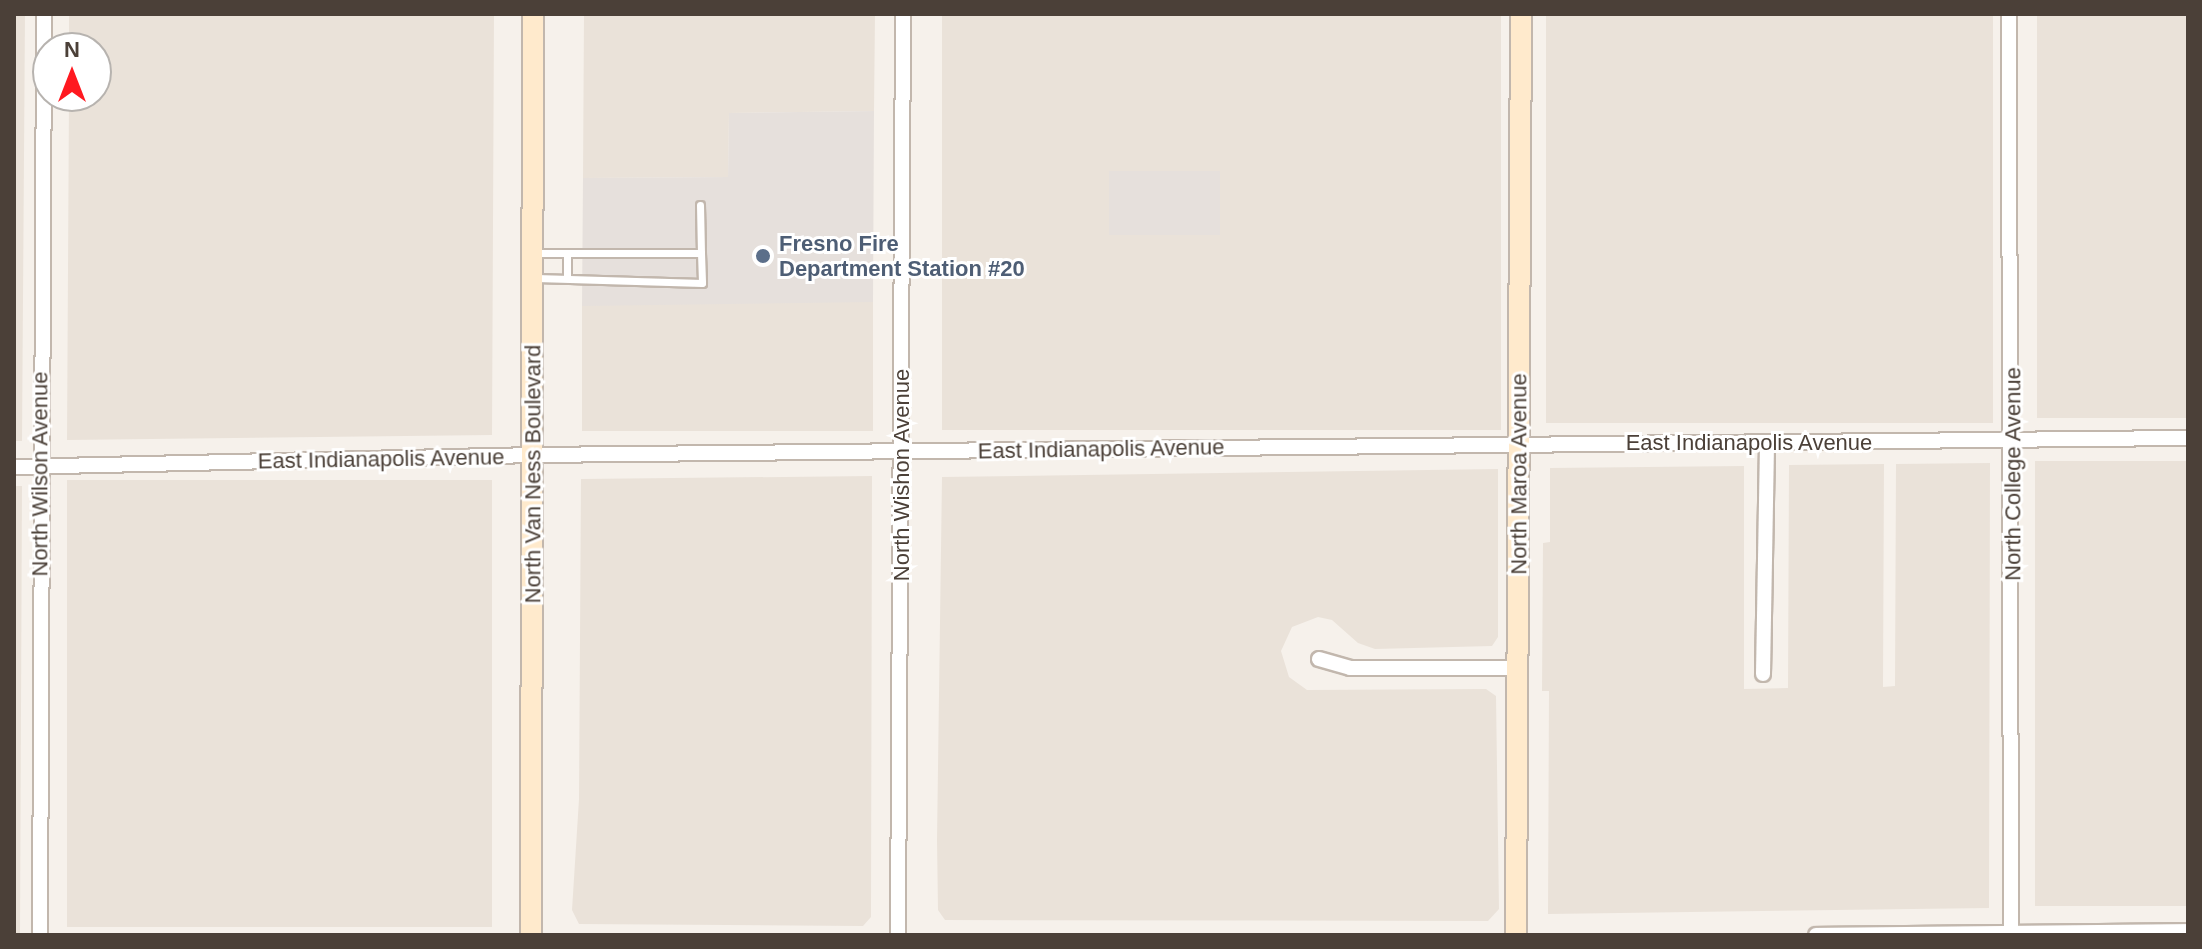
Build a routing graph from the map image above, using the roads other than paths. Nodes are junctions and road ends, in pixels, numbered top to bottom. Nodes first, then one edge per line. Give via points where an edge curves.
1 (44, 14) edge
2 (533, 14) edge
3 (903, 14) edge
4 (1521, 14) edge
5 (2009, 14) edge
6 (700, 205) dead end
7 (534, 253) junction
8 (567, 253) junction
9 (701, 253) junction
10 (533, 278) junction
11 (567, 278) junction
12 (2188, 438) edge
13 (2014, 440) junction
14 (1519, 444) junction
15 (1767, 444) junction
16 (902, 451) junction
17 (533, 455) junction
18 (14, 467) edge
19 (39, 467) junction
20 (1319, 659) dead end
21 (1518, 668) junction
22 (1763, 674) dead end
23 (2188, 931) edge
24 (2011, 933) edge
25 (40, 935) edge
26 (531, 935) edge
27 (898, 935) edge
28 (1516, 935) edge
29 (1816, 935) edge

1 - 19 street, North Wilson Avenue
2 - 7 street, North Van Ness Boulevard
3 - 16 street, North Wishon Avenue
4 - 14 street, North Maroa Avenue
5 - 13 street, North College Avenue
6 - 9 lane
7 - 8 lane
7 - 10 street, North Van Ness Boulevard
8 - 9 lane
8 - 11 lane
9 - 11 lane via 702,283
10 - 11 lane
10 - 17 street, North Van Ness Boulevard
12 - 13 street, East Indianapolis Avenue
13 - 15 street, East Indianapolis Avenue
13 - 24 street, North College Avenue
14 - 15 street, East Indianapolis Avenue
14 - 16 street, East Indianapolis Avenue
14 - 21 street, North Maroa Avenue
15 - 22 street
16 - 17 street, East Indianapolis Avenue
16 - 27 street, North Wishon Avenue
17 - 19 street, East Indianapolis Avenue
17 - 26 street, North Van Ness Boulevard
18 - 19 street, East Indianapolis Avenue
19 - 25 street, North Wilson Avenue
20 - 21 street via 1350,668
21 - 28 street, North Maroa Avenue
23 - 24 street
24 - 29 street

